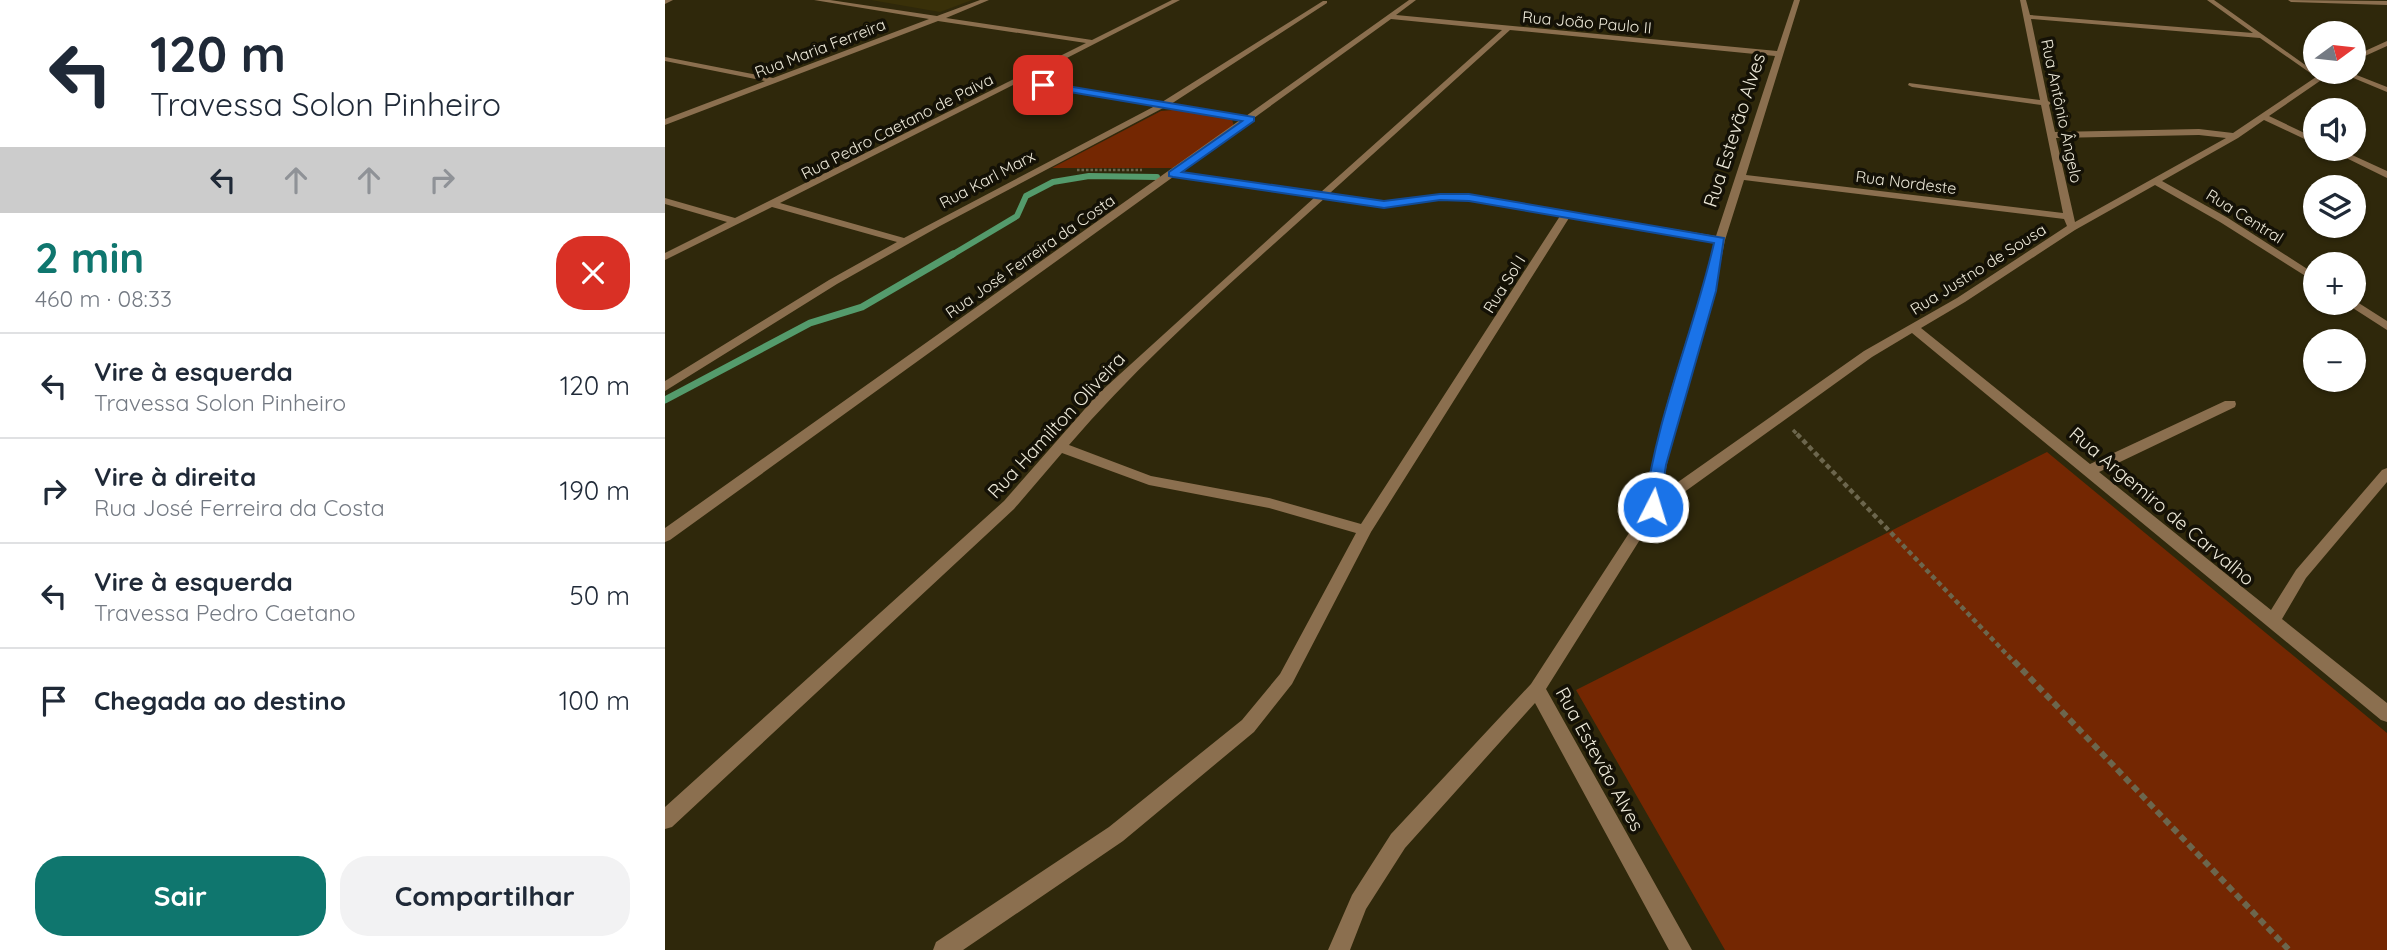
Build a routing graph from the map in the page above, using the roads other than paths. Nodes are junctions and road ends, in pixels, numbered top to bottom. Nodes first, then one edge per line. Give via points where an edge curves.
1 (670, 0) edge
2 (817, 0) edge
3 (986, 0) edge
4 (1177, 0) edge
5 (1413, 0) edge
6 (1797, 0) edge
7 (2023, 0) edge
8 (2210, 0) edge
9 (2291, 0) edge
10 (665, 2) edge
11 (1325, 2) dead end
12 (2387, 3) edge
13 (1391, 16) junction
14 (2028, 17) junction
15 (938, 18) junction
16 (1507, 29) junction
17 (2259, 36) junction
18 (1093, 43) junction
19 (2387, 43) edge
20 (2366, 53) edge
21 (1780, 54) junction
22 (665, 59) edge
23 (2303, 62) edge
24 (775, 81) junction
25 (1018, 81) junction
26 (2366, 81) edge
27 (2309, 84) edge
28 (1912, 85) dead end
29 (2387, 90) edge
30 (2047, 103) junction
31 (1165, 104) junction
32 (2262, 116) junction
33 (1250, 119) junction
34 (665, 122) edge
35 (2052, 135) junction
36 (2235, 135) junction
37 (2303, 135) edge
38 (2356, 161) edge
39 (1175, 172) junction
40 (2387, 176) edge
41 (1740, 177) junction
42 (2156, 181) junction
43 (1320, 195) junction
44 (665, 201) edge
45 (772, 204) junction
46 (1565, 216) junction
47 (738, 222) junction
48 (2070, 223) junction
49 (1720, 240) junction
50 (905, 241) junction
51 (665, 257) edge
52 (2303, 271) edge
53 (2366, 313) edge
54 (2387, 326) edge
55 (1913, 328) junction
56 (665, 387) edge
57 (2230, 404) dead end
58 (1061, 447) junction
59 (2090, 470) junction
60 (2387, 473) edge
61 (1653, 507) junction
62 (1365, 530) junction
63 (665, 536) edge
64 (2272, 622) junction
65 (1537, 689) junction
66 (2387, 715) edge
67 (665, 820) edge
68 (944, 950) edge
69 (1339, 950) edge
70 (1681, 950) edge

1 - 10 street
2 - 15 street
3 - 15 street, Rua Maria Ferreira
4 - 18 street, Rua Pedro Caetano de Paiva
5 - 13 street, Rua José Ferreira da Costa
6 - 21 street, Rua Estevão Alves
7 - 14 street, Rua Antônio Ângelo
8 - 17 street
9 - 12 street
11 - 31 street, Rua Karl Marx
13 - 16 street, Rua João Paulo II
13 - 33 street, Rua José Ferreira da Costa
14 - 17 street
14 - 30 street, Rua Antônio Ângelo
15 - 18 street
15 - 24 street, Rua Maria Ferreira
16 - 21 street, Rua João Paulo II
16 - 43 street, Rua Hamilton Oliveira
17 - 23 street
18 - 25 street, Rua Pedro Caetano de Paiva
19 - 20 street
21 - 41 street, Rua Estevão Alves
22 - 24 street
24 - 34 street, Rua Maria Ferreira
25 - 31 street
25 - 45 street, Rua Pedro Caetano de Paiva
26 - 29 street
27 - 32 street, Rua Justno de Sousa
28 - 30 street
30 - 35 street, Rua Antônio Ângelo
31 - 33 street
31 - 50 street, Rua Karl Marx
32 - 36 street, Rua Justno de Sousa
32 - 37 street
33 - 39 street, Rua José Ferreira da Costa
35 - 36 street
35 - 48 street, Rua Antônio Ângelo
36 - 42 street, Rua Justno de Sousa
38 - 40 street
39 - 43 street
39 - 63 street, Rua José Ferreira da Costa
41 - 48 street, Rua Nordeste
41 - 49 street, Rua Estevão Alves
42 - 48 street, Rua Justno de Sousa
42 - 52 street, Rua Central
43 - 46 street via 1384,205 1469,198
43 - 58 street, Rua Hamilton Oliveira via 1103,397
44 - 47 street
45 - 47 street, Rua Pedro Caetano de Paiva
45 - 50 street
46 - 49 street
46 - 62 street, Rua Sol I
47 - 51 street, Rua Pedro Caetano de Paiva
48 - 55 street, Rua Justno de Sousa
49 - 61 street, Rua Estevão Alves via 1661,453
50 - 56 street, Rua Karl Marx
53 - 54 street
55 - 59 street, Rua Argemiro de Carvalho
55 - 61 street, Rua Justno de Sousa via 1868,354
57 - 59 street
58 - 62 street via 1149,480 1269,503
58 - 67 street, Rua Hamilton Oliveira via 1009,505
59 - 64 street, Rua Argemiro de Carvalho
60 - 64 street via 2301,574
61 - 65 street, Rua Estevão Alves
62 - 68 street, Rua Sol I via 1286,679 1248,726 1116,834
64 - 66 street, Rua Argemiro de Carvalho
65 - 69 street via 1398,841 1359,902
65 - 70 street, Rua Estevão Alves

